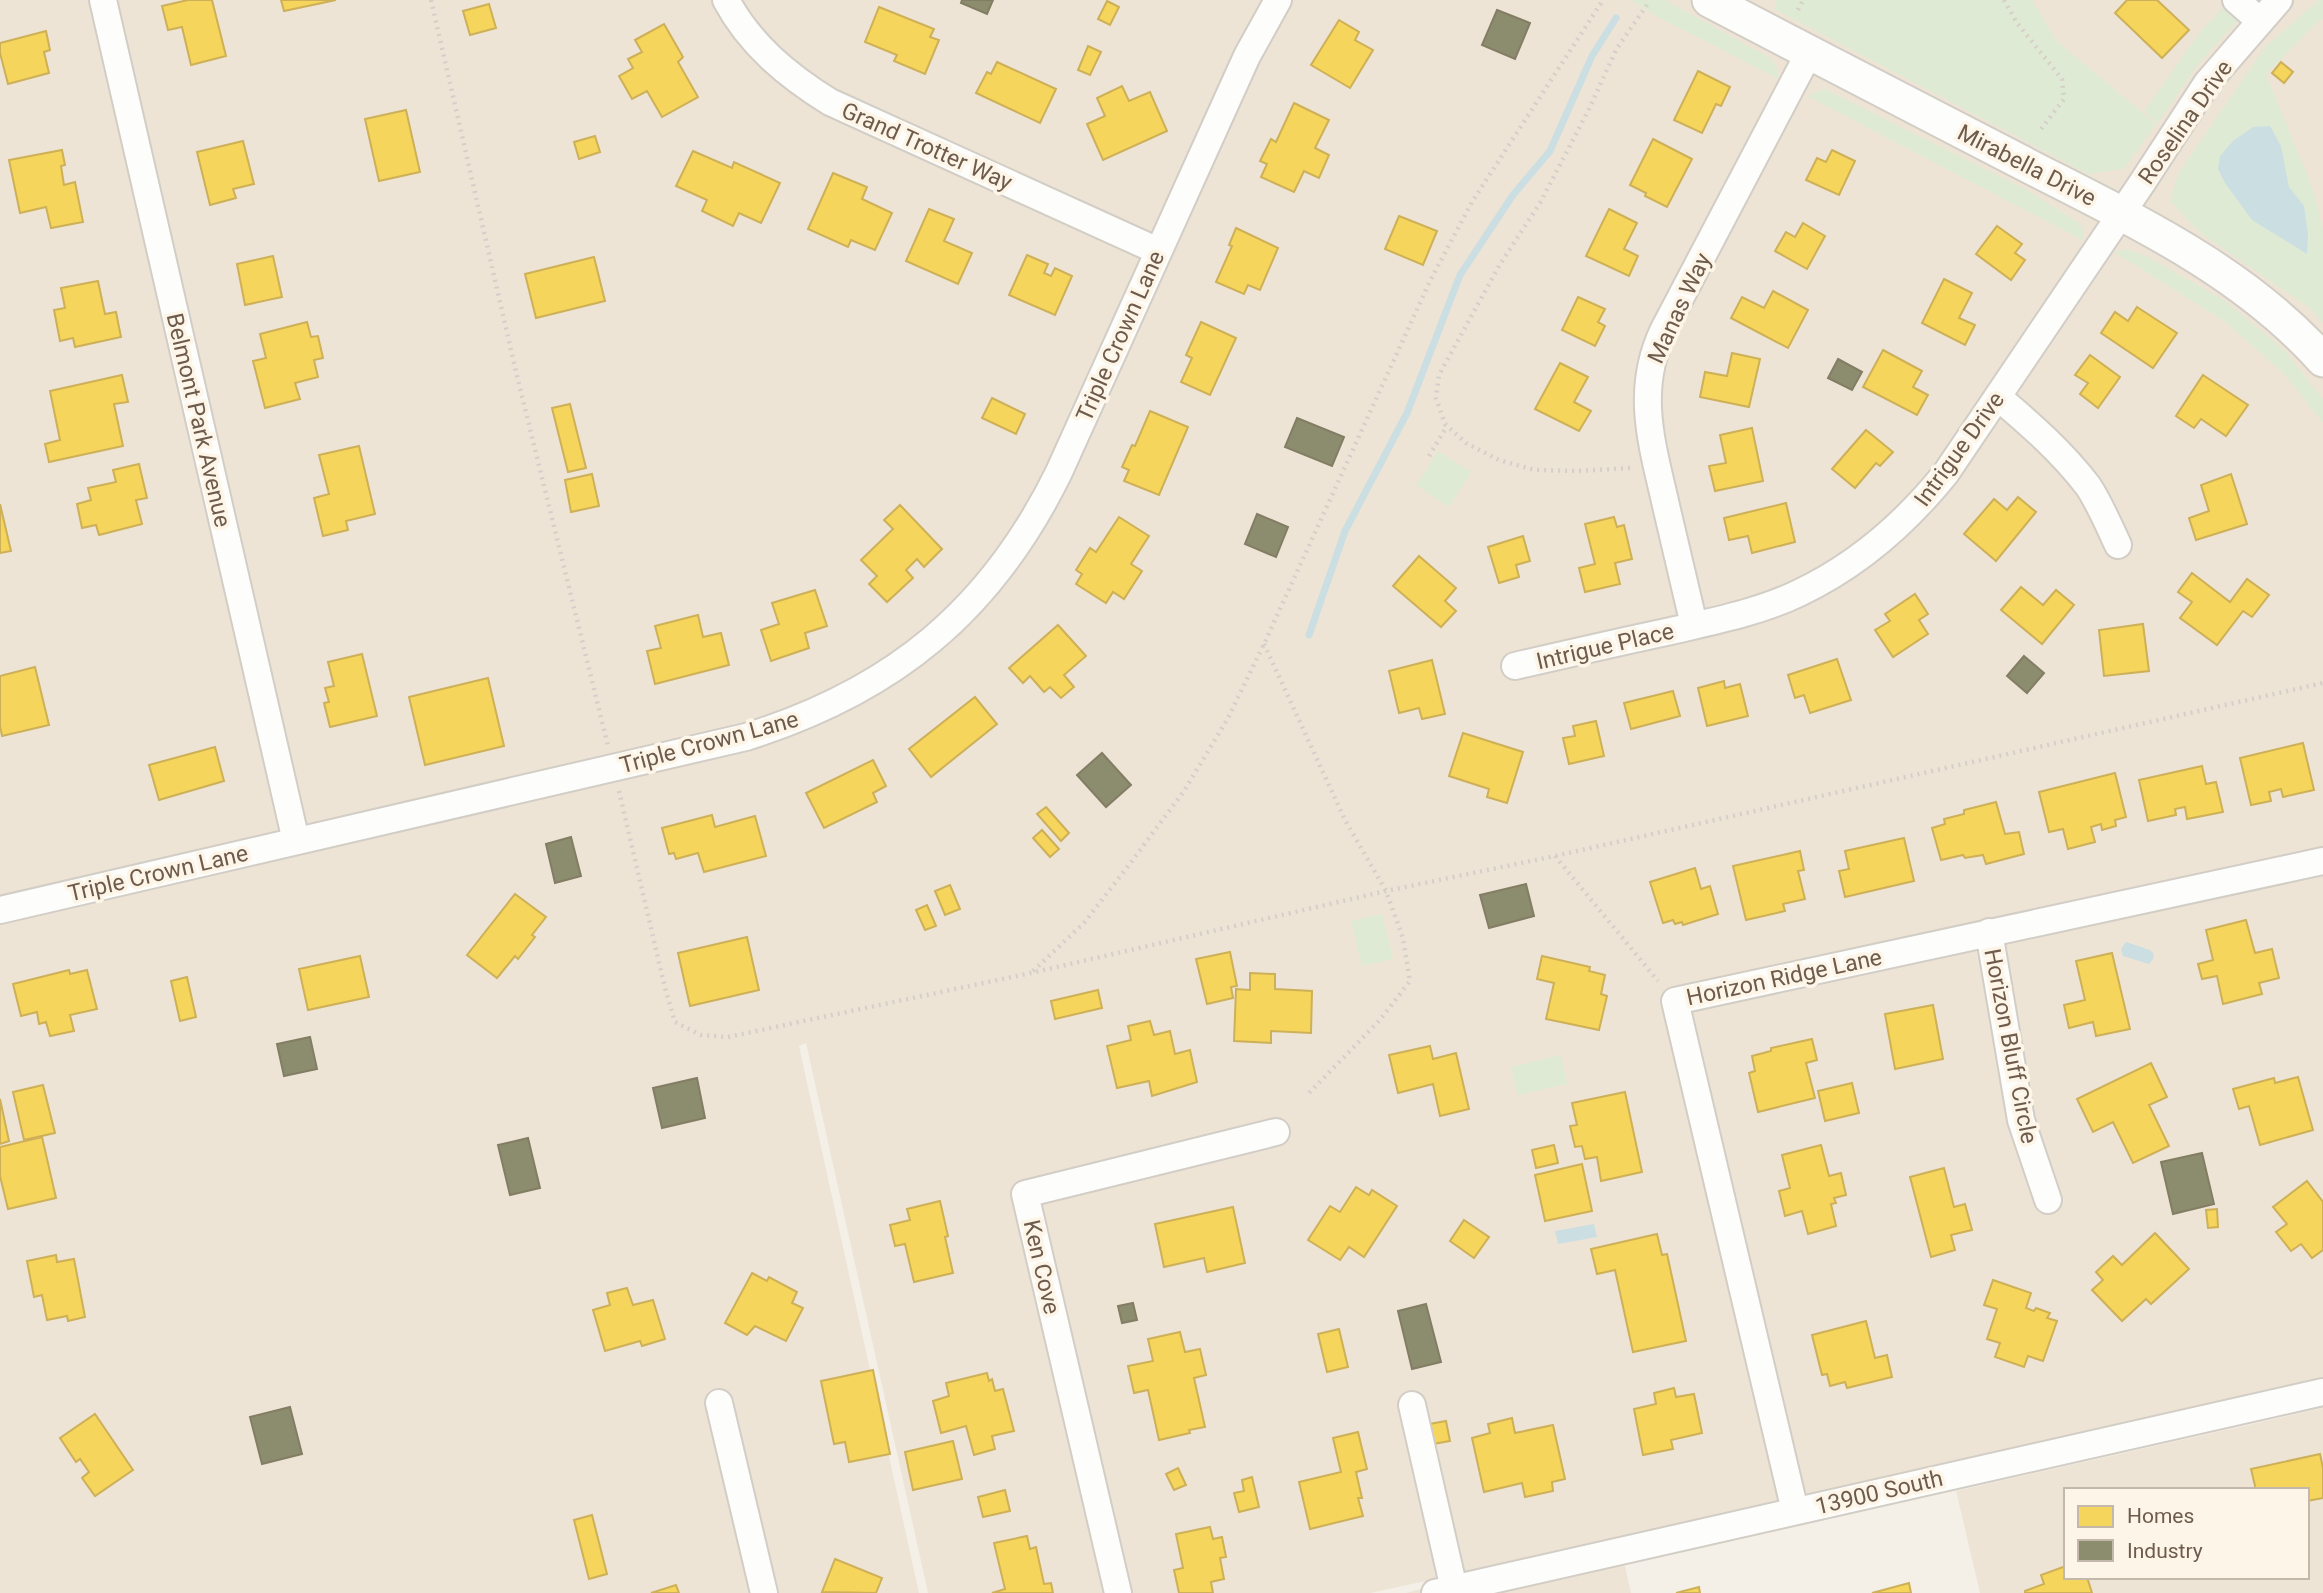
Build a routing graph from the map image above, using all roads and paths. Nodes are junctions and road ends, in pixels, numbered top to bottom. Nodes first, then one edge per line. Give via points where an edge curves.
1 (103, 0) edge
2 (431, 0) edge
3 (726, 0) edge
4 (1278, 0) edge
5 (1603, 0) edge
6 (1709, 0) edge
7 (1803, 0) edge
8 (2004, 0) edge
9 (2236, 0) edge
10 (2279, 0) edge
11 (1647, 5) dead end
12 (1798, 10) dead end
13 (2260, 22) junction
14 (1810, 53) junction
15 (2038, 133) dead end
16 (2121, 213) junction
17 (1158, 251) junction
18 (2323, 360) edge
19 (1998, 397) junction
20 (1447, 426) junction
21 (1429, 456) dead end
22 (1630, 468) dead end
23 (2118, 545) dead end
24 (1694, 625) junction
25 (1264, 644) junction
26 (1515, 666) dead end
27 (2323, 683) edge
28 (610, 753) dead end
29 (619, 791) dead end
30 (296, 841) junction
31 (1555, 856) junction
32 (2322, 866) edge
33 (1386, 891) junction
34 (0, 910) edge
35 (1989, 932) junction
36 (1031, 973) junction
37 (1658, 981) dead end
38 (1309, 1093) dead end
39 (1276, 1132) dead end
40 (2048, 1200) dead end
41 (2323, 1392) edge
42 (719, 1403) dead end
43 (1412, 1405) dead end
44 (1795, 1511) junction
45 (1445, 1591) edge
46 (764, 1593) edge
47 (1118, 1593) edge

1 - 30 street, Belmont Park Avenue
2 - 28 path via 516,373
3 - 17 street, Grand Trotter Way via 765,53 830,102
4 - 17 street, Triple Crown Lane
5 - 25 path via 1472,202 1430,281
6 - 14 street, Mirabella Drive
7 - 12 path
8 - 15 path via 2062,79 2064,99
9 - 13 street
10 - 13 street, Roselina Drive
11 - 20 path via 1617,48 1540,203 1439,375 1436,398
13 - 16 street, Roselina Drive via 2207,83
14 - 16 street, Mirabella Drive
14 - 24 street, Manas Way via 1663,331 1650,366 1646,402 1650,435
16 - 18 street, Mirabella Drive via 2250,292
16 - 19 street, Intrigue Drive
17 - 30 street, Triple Crown Lane via 1031,525 961,613 897,667 825,709 746,737
19 - 23 street via 2071,466 2093,495
19 - 24 street, Intrigue Drive via 1922,503 1864,555 1798,594
20 - 21 path
20 - 22 path via 1466,443 1499,460 1535,470
24 - 26 street, Intrigue Place
25 - 33 path via 1345,820
25 - 36 path via 1228,718 1184,791 1084,923
27 - 31 path
29 - 36 path via 676,1022 701,1035 728,1037
30 - 34 street, Triple Crown Lane
31 - 33 path
31 - 37 path
32 - 35 street, Horizon Ridge Lane
33 - 36 path
33 - 38 path via 1403,938 1410,981 1379,1021
35 - 40 street, Horizon Bluff Circle via 2021,1120
35 - 44 street, Horizon Ridge Lane via 1675,1001
39 - 47 street, Ken Cove via 1025,1194
41 - 44 street, 13900 South
42 - 46 street
43 - 45 street
44 - 45 street, 13900 South

